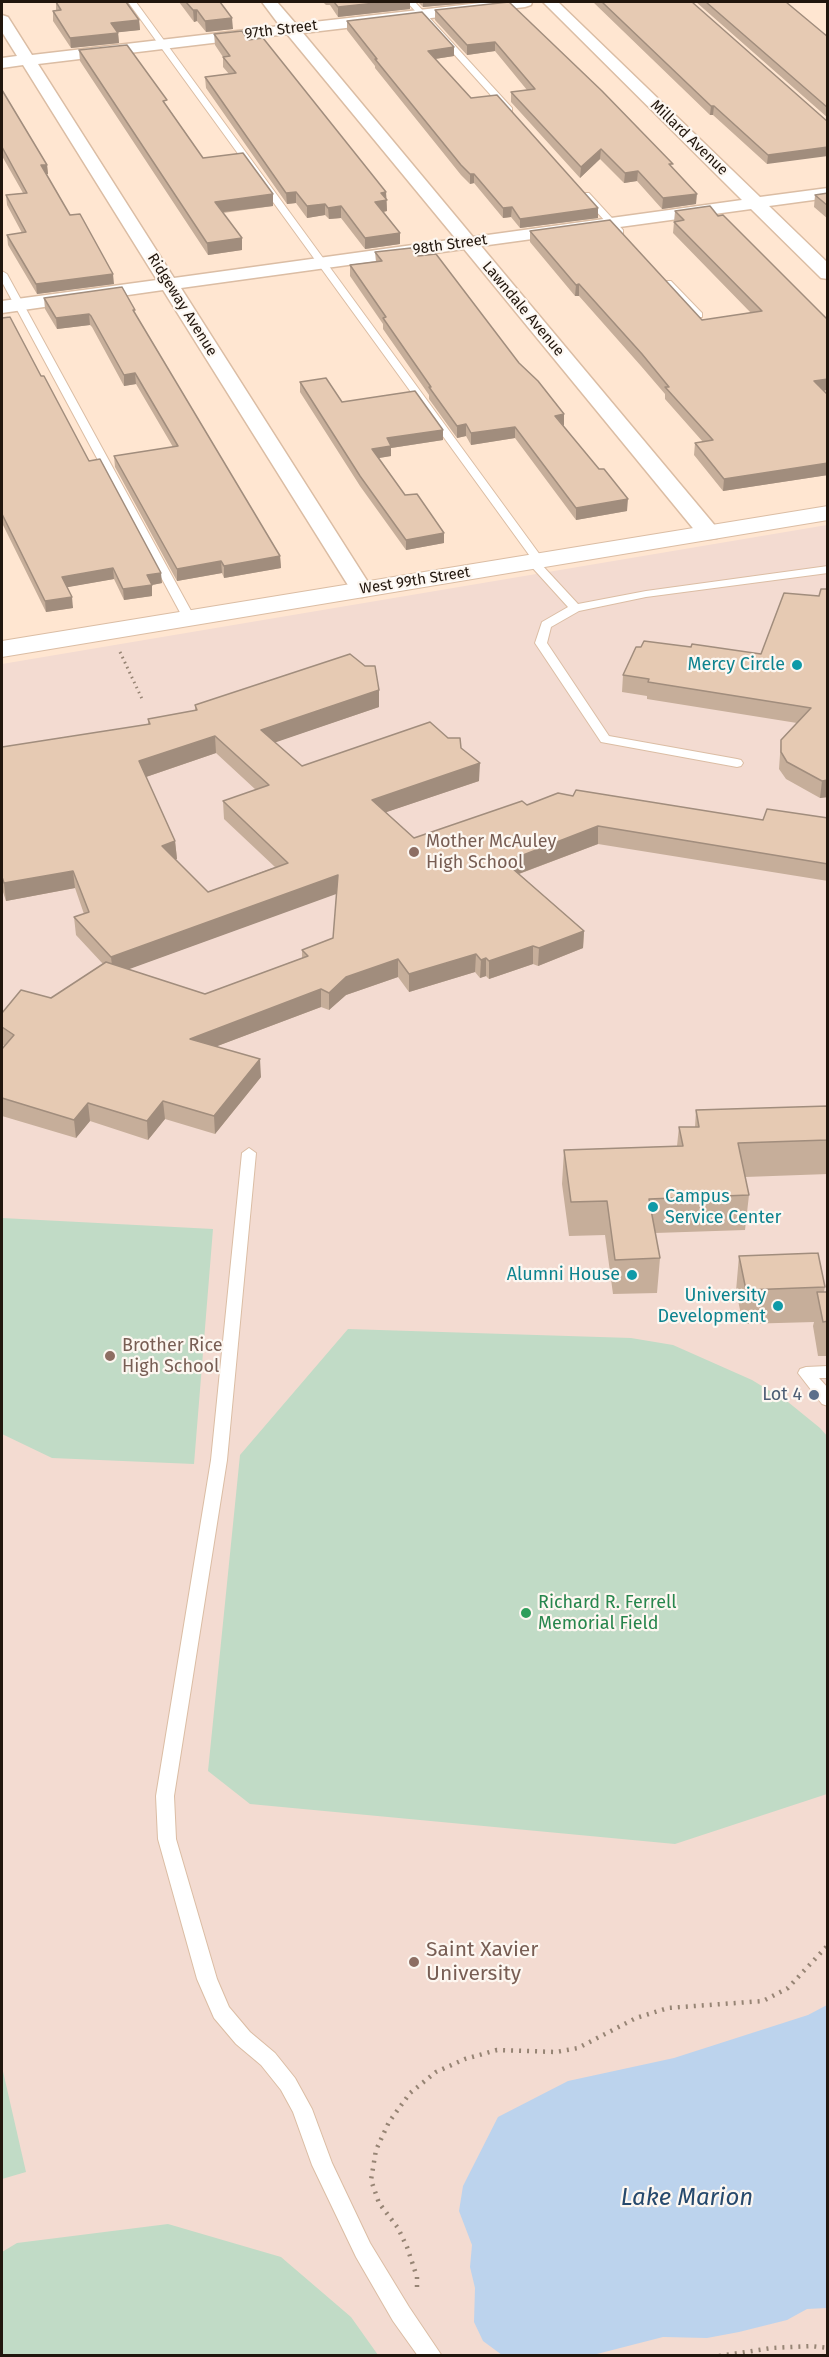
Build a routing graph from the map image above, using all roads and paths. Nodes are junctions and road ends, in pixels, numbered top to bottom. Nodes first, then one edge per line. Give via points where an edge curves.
1 (132, 2) edge
2 (268, 2) edge
3 (525, 2) edge
4 (550, 2) edge
5 (416, 8) edge
6 (2, 20) edge
7 (291, 29) junction
8 (162, 44) junction
9 (27, 60) junction
10 (2, 63) edge
11 (515, 117) edge
12 (578, 186) edge
13 (828, 193) edge
14 (755, 203) junction
15 (612, 223) junction
16 (627, 240) edge
17 (469, 243) junction
18 (321, 263) junction
19 (659, 273) edge
20 (2, 274) edge
21 (828, 274) edge
22 (169, 285) junction
23 (10, 306) edge
24 (698, 315) edge
25 (828, 513) edge
26 (709, 533) junction
27 (536, 561) junction
28 (828, 568) edge
29 (362, 590) junction
30 (574, 608) junction
31 (189, 618) junction
32 (2, 649) edge
33 (119, 649) dead end
34 (142, 701) dead end
35 (737, 763) dead end
36 (249, 1153) dead end
37 (828, 1372) edge
38 (828, 1400) edge
39 (828, 1945) edge
40 (418, 2297) dead end
41 (828, 2348) edge
42 (431, 2355) edge
43 (719, 2355) edge

1 - 8 lane
2 - 7 street, Lawndale Avenue
3 - 5 street, 97th Street
4 - 14 street, Millard Avenue
5 - 7 street, 97th Street
5 - 11 lane
6 - 9 street, Ridgeway Avenue
7 - 8 street, 97th Street
7 - 17 street, Lawndale Avenue
8 - 9 street, 97th Street
8 - 18 lane
9 - 10 street, 97th Street
9 - 22 street, Ridgeway Avenue
12 - 15 lane
13 - 14 street, 98th Street
14 - 15 street, 98th Street
14 - 21 street, Millard Avenue
15 - 16 lane
15 - 17 street, 98th Street
17 - 18 street, 98th Street
17 - 26 street, Lawndale Avenue
18 - 22 street, 98th Street
18 - 27 lane
19 - 24 lane
20 - 23 lane
22 - 23 street, 98th Street
22 - 29 street, Ridgeway Avenue
23 - 31 lane
25 - 26 street, West 99th Street
26 - 27 street, West 99th Street
27 - 29 street, West 99th Street
27 - 30 lane
28 - 30 lane
29 - 31 street, West 99th Street
30 - 35 lane via 546,624 541,643 605,739
31 - 32 street, West 99th Street
33 - 34 path
36 - 42 lane via 219,1460 165,1796 167,1839 207,1979 221,2012 288,2084 363,2250
37 - 38 lane via 806,1373
39 - 40 path via 788,1988 763,2001 668,2008 636,2018 578,2048 556,2052 497,2050 436,2072 410,2093 389,2122 376,2150 371,2180 379,2203 407,2247 417,2277
41 - 43 path via 772,2348

